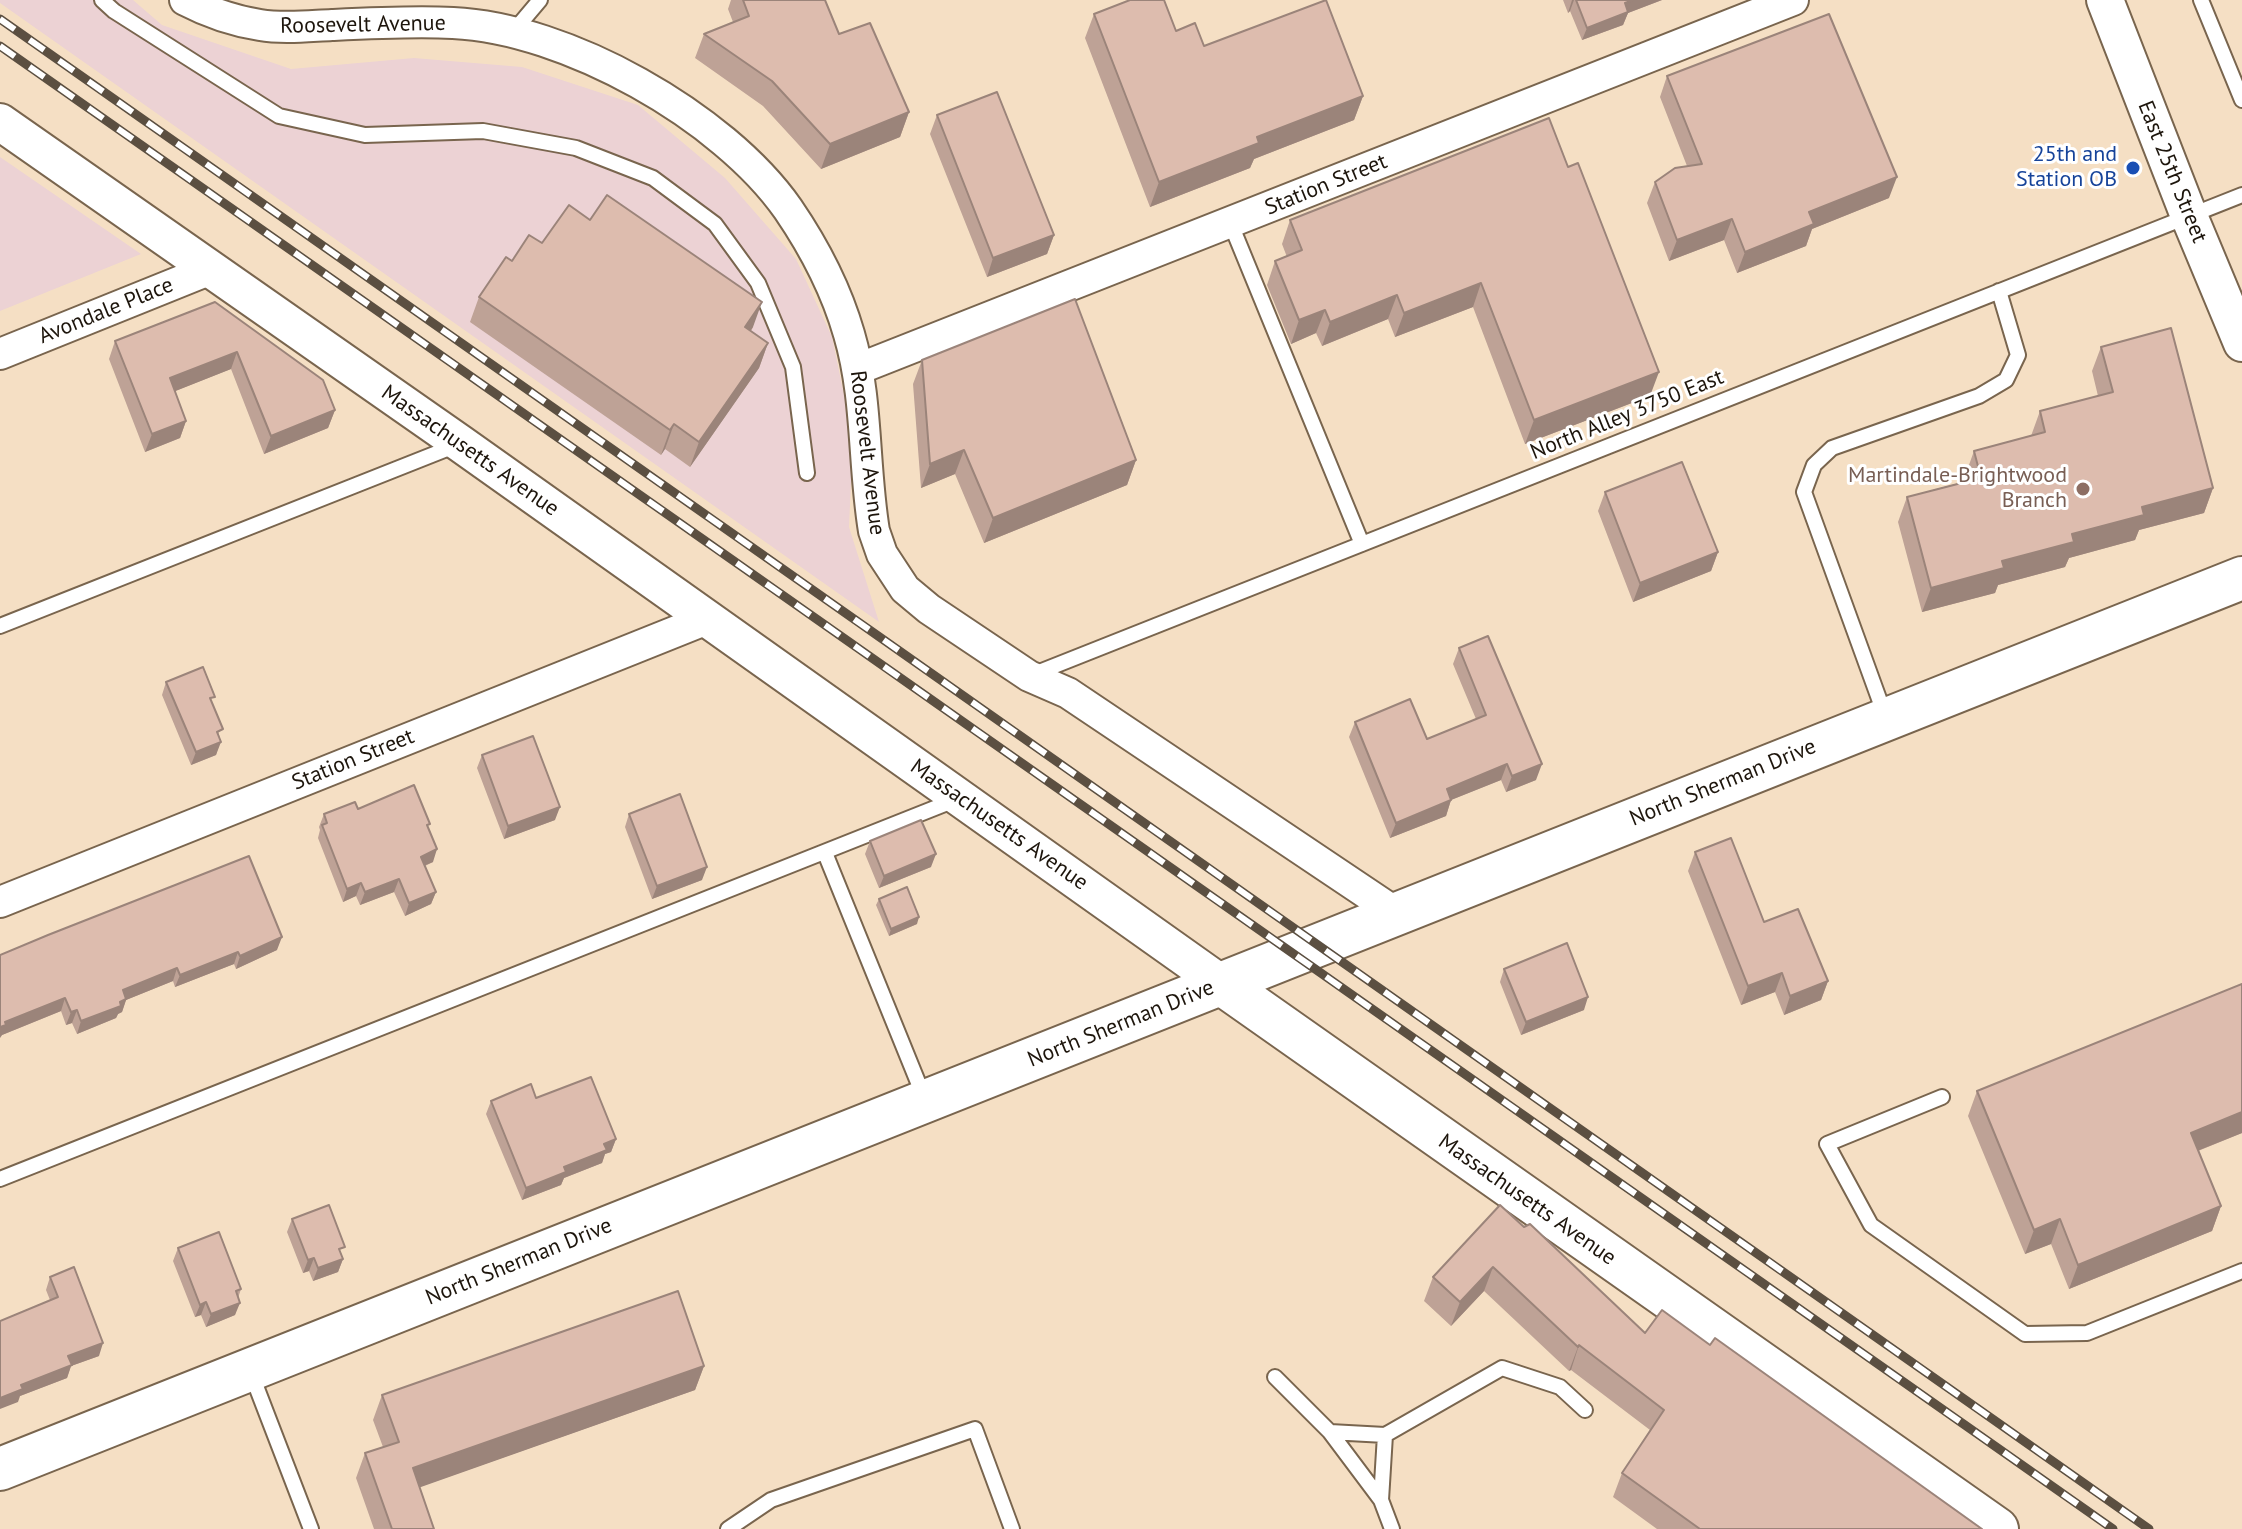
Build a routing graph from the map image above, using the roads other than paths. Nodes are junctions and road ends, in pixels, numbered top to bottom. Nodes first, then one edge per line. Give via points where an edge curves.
1 (102, 0) edge
2 (185, 0) edge
3 (540, 0) edge
4 (1793, 0) edge
5 (2105, 0) edge
6 (2201, 0) edge
7 (513, 32) junction
8 (2242, 100) edge
9 (0, 122) edge
10 (2242, 195) edge
11 (2189, 216) junction
12 (1230, 222) junction
13 (211, 269) junction
14 (1999, 291) junction
15 (2238, 325) edge
16 (0, 354) edge
17 (858, 369) junction
18 (461, 444) junction
19 (807, 473) dead end
20 (1362, 544) junction
21 (2242, 578) edge
22 (707, 619) junction
23 (0, 626) edge
24 (1029, 676) junction
25 (1886, 719) junction
26 (960, 798) junction
27 (825, 853) junction
28 (0, 902) edge
29 (1396, 913) junction
30 (1222, 984) junction
31 (1942, 1097) dead end
32 (926, 1101) junction
33 (0, 1179) edge
34 (2242, 1271) edge
35 (249, 1369) junction
36 (1275, 1377) dead end
37 (1585, 1410) dead end
38 (1330, 1432) junction
39 (1385, 1435) junction
40 (0, 1469) edge
41 (1381, 1500) junction
42 (311, 1529) edge
43 (728, 1529) edge
44 (1012, 1529) edge
45 (1392, 1529) edge
46 (1997, 1529) edge

1 - 19 lane via 279,116 365,135 483,131 576,148 653,178 715,224 758,283 793,367
2 - 7 street, Roosevelt Avenue via 262,26 427,22
3 - 7 lane
4 - 12 street, Station Street
5 - 11 street, East 25th Street
6 - 8 lane
7 - 17 street, Roosevelt Avenue via 591,59 653,92 722,141 759,176 786,207 823,269
9 - 13 street, Massachusetts Avenue
10 - 11 lane, North Alley 3750 East
11 - 14 lane, North Alley 3750 East
11 - 15 street, East 25th Street
12 - 17 street, Station Street
12 - 20 lane
13 - 16 street, Avondale Place
13 - 18 street, Massachusetts Avenue
14 - 20 lane, North Alley 3750 East
14 - 25 lane via 2018,355 2006,380 1979,396 1832,448 1814,465 1804,492
17 - 24 street, Roosevelt Avenue via 871,511 882,554 917,599
18 - 22 street, Massachusetts Avenue
18 - 23 lane
20 - 24 lane, North Alley 3750 East
21 - 25 main road, North Sherman Drive
22 - 26 street, Massachusetts Avenue
22 - 28 street, Station Street
24 - 29 street, Roosevelt Avenue via 1068,693
25 - 29 main road, North Sherman Drive
26 - 27 lane
26 - 30 street, Massachusetts Avenue
27 - 32 lane
27 - 33 lane
29 - 30 main road, North Sherman Drive
30 - 32 main road, North Sherman Drive
30 - 46 main road, Massachusetts Avenue
31 - 34 lane via 1827,1144 1871,1225 2025,1334 2087,1333
32 - 35 main road, North Sherman Drive
35 - 40 main road, North Sherman Drive
35 - 42 lane
36 - 38 lane
37 - 39 lane via 1560,1387 1502,1368
38 - 39 lane
38 - 41 lane
39 - 41 lane
41 - 45 lane
43 - 44 lane via 771,1500 975,1429

